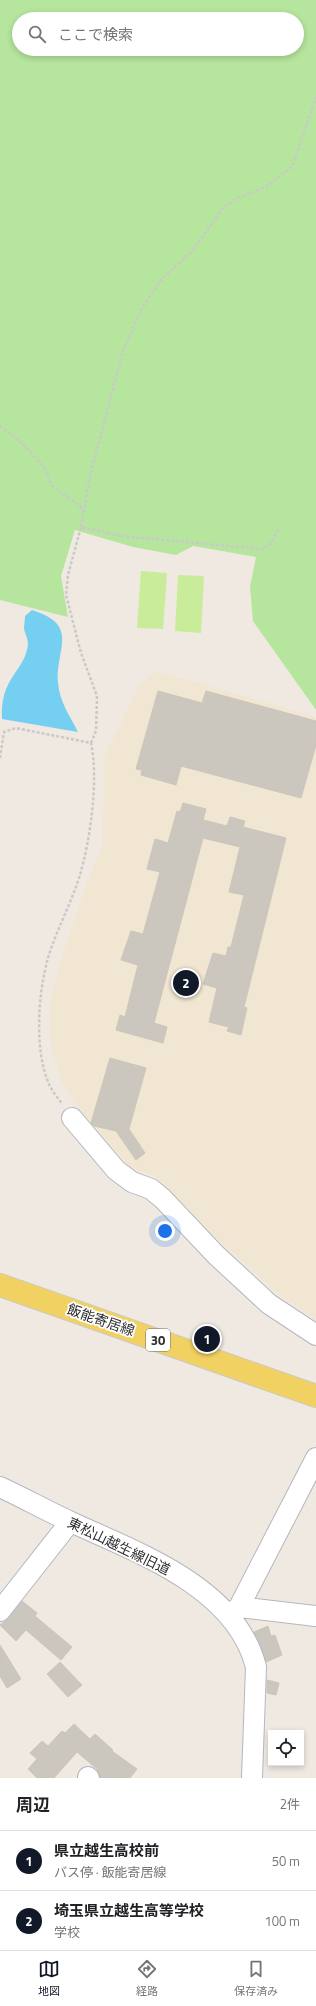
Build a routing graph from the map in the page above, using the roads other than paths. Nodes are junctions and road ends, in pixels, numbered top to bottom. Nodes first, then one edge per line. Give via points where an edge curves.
1 (72, 1118) road end
2 (0, 1285) edge
3 (316, 1335) edge
4 (316, 1396) edge
5 (316, 1458) edge
6 (0, 1487) edge
7 (70, 1522) junction
8 (0, 1611) edge
9 (234, 1611) junction
10 (316, 1616) edge
11 (252, 1778) edge

1 - 3 street via 116,1170 132,1182 151,1189 269,1304
2 - 4 main road, 飯能寄居線 / 30
5 - 9 street
6 - 7 street, 東松山越生線旧道
7 - 8 street
7 - 9 street, 東松山越生線旧道 via 172,1570
9 - 10 street
9 - 11 street, 東松山越生線旧道 via 252,1650 256,1667

